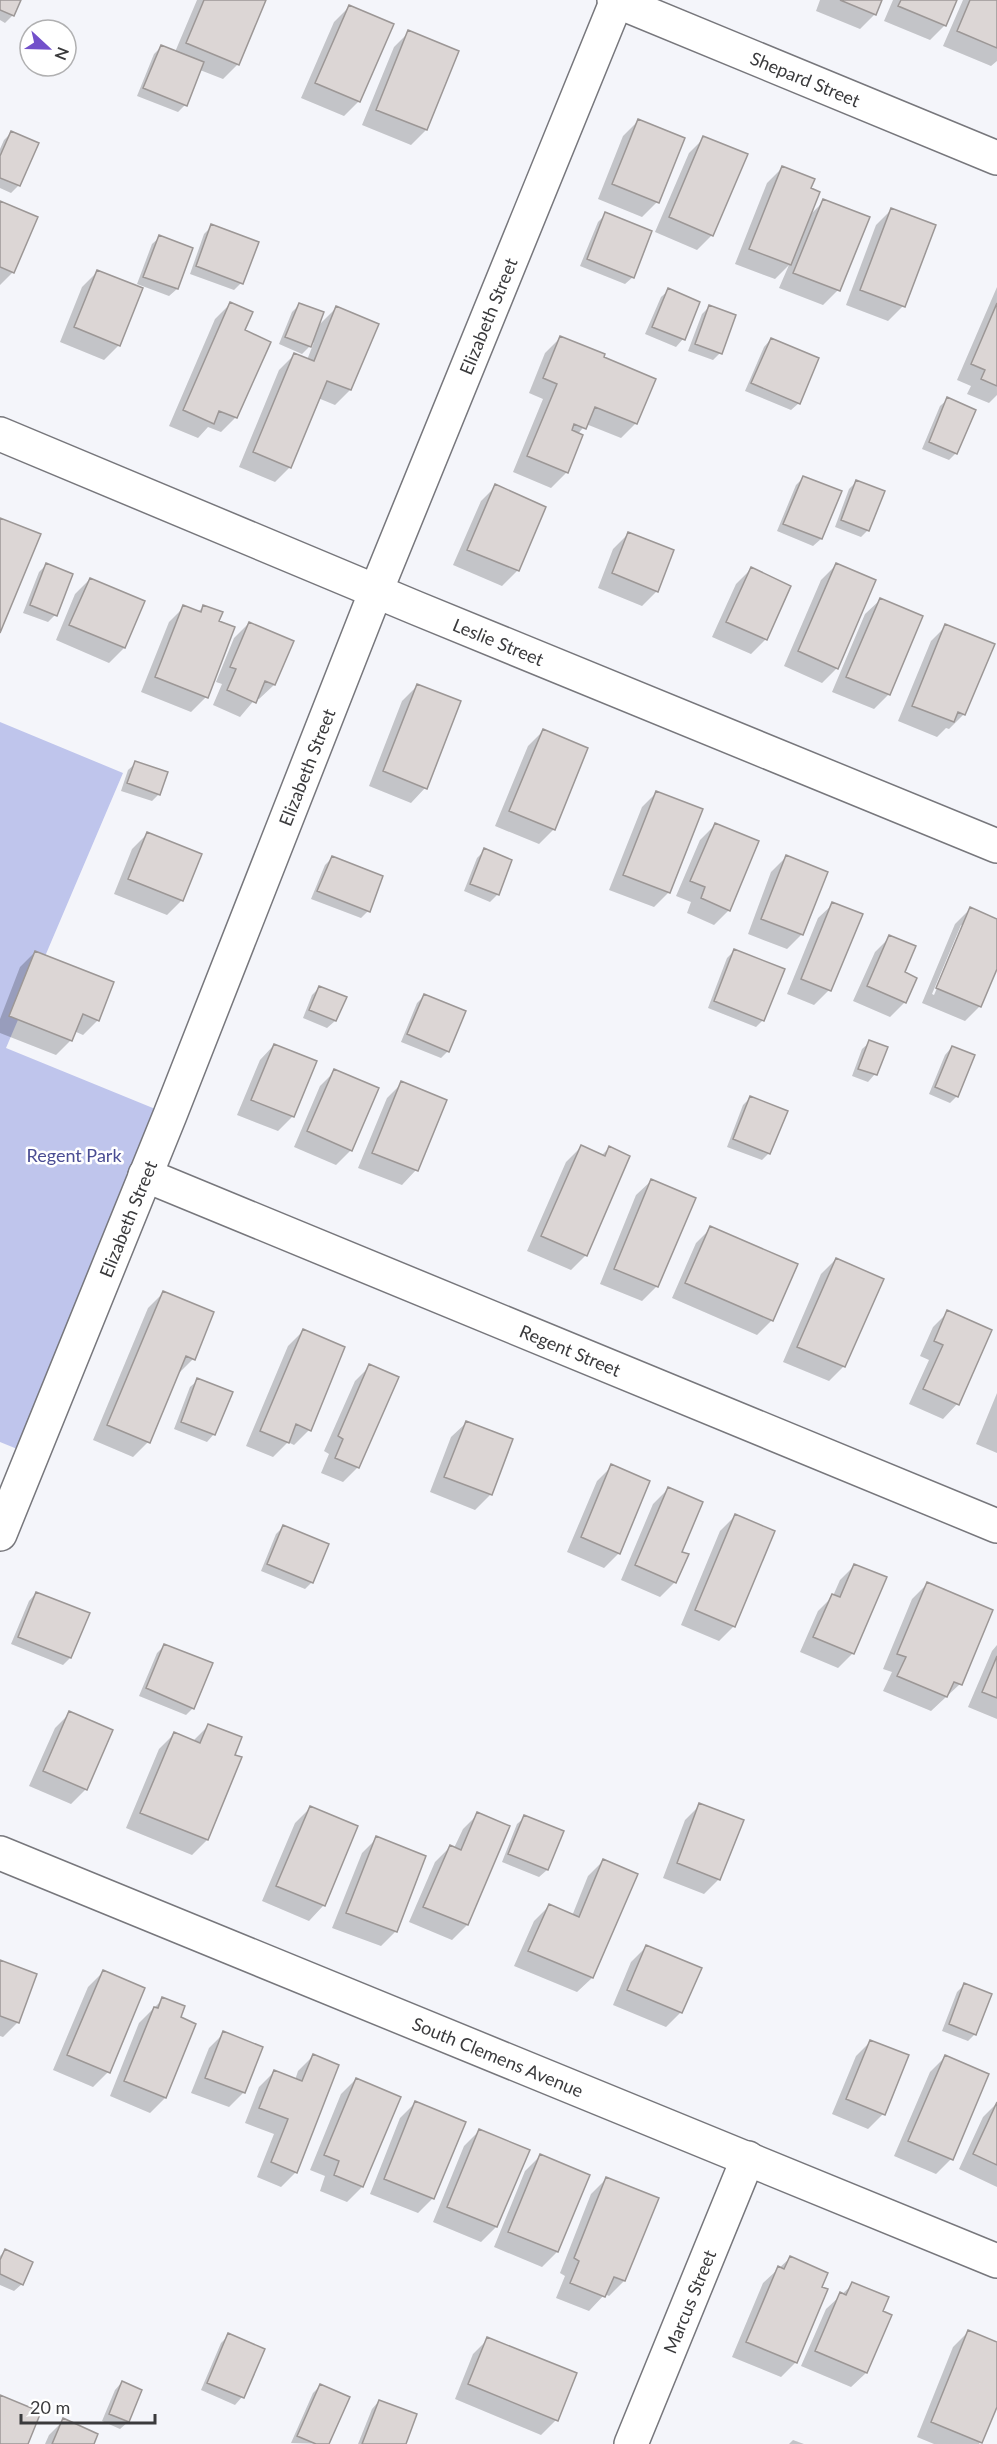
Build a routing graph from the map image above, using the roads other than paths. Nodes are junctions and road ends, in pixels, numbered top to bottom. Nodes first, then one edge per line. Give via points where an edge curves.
1 (616, 0) edge
2 (997, 158) edge
3 (0, 434) edge
4 (376, 591) junction
5 (997, 846) edge
6 (145, 1175) junction
7 (997, 1526) edge
8 (0, 1534) edge
9 (0, 1853) edge
10 (748, 2158) junction
11 (997, 2261) edge
12 (631, 2444) edge

1 - 2 street, Shepard Street
1 - 4 street, Elizabeth Street
3 - 4 street, Leslie Street
4 - 5 street, Leslie Street
4 - 6 street, Elizabeth Street
6 - 7 street, Regent Street
6 - 8 street, Elizabeth Street
9 - 10 street, South Clemens Avenue
10 - 11 street, South Clemens Avenue
10 - 12 street, Marcus Street

